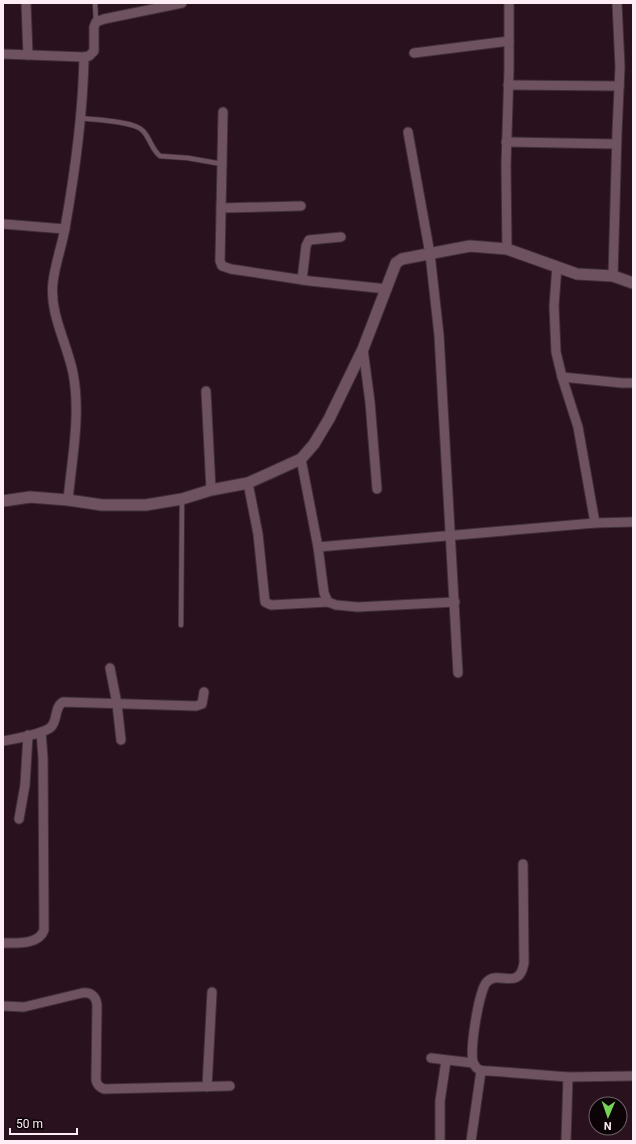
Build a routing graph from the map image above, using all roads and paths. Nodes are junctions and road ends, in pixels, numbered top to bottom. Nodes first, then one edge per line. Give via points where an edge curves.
1 (26, 3) edge
2 (95, 3) edge
3 (182, 3) edge
4 (510, 3) edge
5 (617, 3) edge
6 (96, 22) junction
7 (509, 41) junction
8 (414, 53) dead end
9 (3, 54) edge
10 (28, 55) junction
11 (84, 56) junction
12 (508, 85) junction
13 (619, 86) junction
14 (223, 112) dead end
15 (80, 118) junction
16 (408, 132) dead end
17 (506, 142) junction
18 (616, 144) junction
19 (222, 164) junction
20 (301, 206) dead end
21 (221, 208) junction
22 (3, 224) edge
23 (65, 229) junction
24 (340, 237) dead end
25 (507, 249) junction
26 (430, 254) junction
27 (557, 266) junction
28 (613, 276) junction
29 (302, 280) junction
30 (633, 283) edge
31 (387, 289) junction
32 (363, 349) junction
33 (562, 377) junction
34 (633, 383) edge
35 (206, 391) dead end
36 (302, 459) junction
37 (248, 483) junction
38 (377, 489) dead end
39 (211, 490) junction
40 (182, 499) junction
41 (68, 500) junction
42 (3, 501) edge
43 (633, 522) edge
44 (595, 523) junction
45 (450, 535) junction
46 (318, 547) junction
47 (328, 602) junction
48 (455, 602) junction
49 (181, 625) dead end
50 (110, 668) dead end
51 (458, 673) dead end
52 (204, 692) dead end
53 (117, 704) junction
54 (41, 732) junction
55 (28, 735) junction
56 (121, 740) dead end
57 (3, 741) edge
58 (19, 819) dead end
59 (523, 864) dead end
60 (3, 943) edge
61 (212, 992) dead end
62 (3, 1006) edge
63 (430, 1058) dead end
64 (446, 1061) junction
65 (473, 1063) junction
66 (481, 1071) junction
67 (633, 1076) edge
68 (568, 1077) junction
69 (207, 1086) junction
70 (230, 1086) dead end
71 (440, 1141) edge
72 (471, 1141) edge
73 (566, 1141) edge

1 - 10 street
2 - 6 lane
3 - 6 street
4 - 7 street
5 - 13 street
6 - 11 street via 94,51 89,56
7 - 8 street
7 - 12 street
9 - 10 street
10 - 11 street
11 - 15 street
12 - 13 street
12 - 17 street
13 - 18 street
14 - 19 street
15 - 19 lane via 137,126 160,156
15 - 23 street
16 - 26 street
17 - 18 street
17 - 25 street
18 - 28 street
19 - 21 street
20 - 21 street
21 - 29 street via 222,266
22 - 23 street
23 - 41 street via 53,282 53,297 54,310 73,373 76,396
24 - 29 street via 309,240
25 - 26 street via 470,246
25 - 27 street
26 - 31 street via 402,259 396,263
26 - 45 street via 439,335
27 - 28 street via 577,274
27 - 33 street via 554,320 556,352
28 - 30 street
29 - 31 street
31 - 32 street
32 - 36 street via 329,419
32 - 38 street
33 - 34 street
33 - 44 street via 578,427
35 - 39 street
36 - 37 street
36 - 46 street
37 - 39 street
37 - 47 street via 258,534 265,602 270,605
39 - 40 street
40 - 41 street via 146,505 102,505
40 - 49 lane
41 - 42 street via 30,497
43 - 44 street
44 - 45 street
45 - 46 street
45 - 48 street
46 - 47 street via 324,593
47 - 48 street via 358,607
48 - 51 street
50 - 53 street
52 - 53 street via 202,704 196,706
53 - 54 street via 63,702 58,708 54,723
53 - 56 street
54 - 55 street
54 - 60 street via 44,930 40,937 34,940
55 - 57 street
55 - 58 street via 25,785
59 - 65 street via 522,972 515,978 495,978 486,983 478,1005 472,1051
61 - 69 street
62 - 69 street via 24,1007 82,992 91,993 97,1005 96,1080 100,1088
63 - 64 street
64 - 65 street
64 - 71 street via 440,1101
65 - 66 street
66 - 68 street
66 - 72 street
67 - 68 street
68 - 73 street
69 - 70 street

